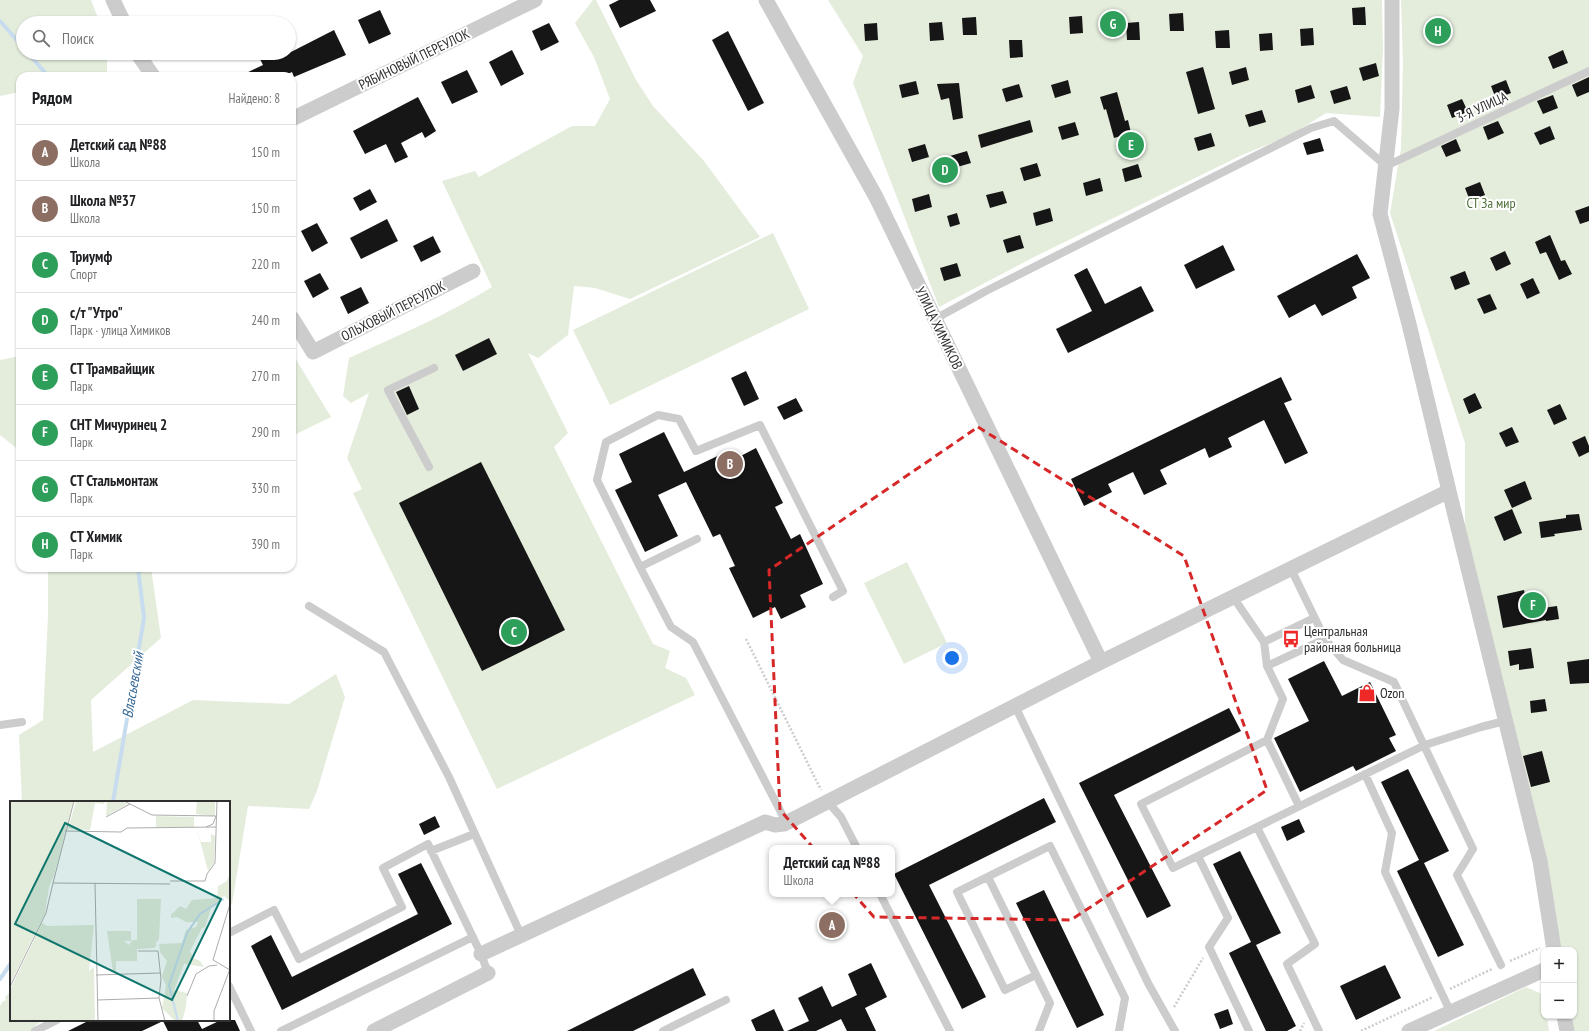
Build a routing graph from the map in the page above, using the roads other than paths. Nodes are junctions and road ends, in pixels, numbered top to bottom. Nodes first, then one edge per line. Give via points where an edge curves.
1 (113, 0) edge
2 (535, 0) edge
3 (766, 0) edge
4 (1392, 0) edge
5 (121, 16) edge
6 (142, 60) edge
7 (1589, 71) edge
8 (150, 72) edge
9 (296, 117) edge
10 (1386, 166) junction
11 (473, 271) dead end
12 (935, 320) junction
13 (296, 324) edge
14 (434, 368) dead end
15 (430, 468) dead end
16 (1449, 491) junction
17 (697, 539) dead end
18 (640, 567) junction
19 (1291, 569) junction
20 (833, 597) dead end
21 (1233, 597) junction
22 (309, 606) dead end
23 (1314, 618) junction
24 (1325, 638) junction
25 (1264, 642) junction
26 (1101, 662) junction
27 (1267, 666) junction
28 (1015, 706) junction
29 (1505, 721) junction
30 (22, 722) dead end
31 (0, 725) edge
32 (1267, 740) junction
33 (1425, 745) junction
34 (1365, 774) junction
35 (827, 802) junction
36 (1299, 806) junction
37 (786, 822) junction
38 (1257, 827) junction
39 (474, 834) junction
40 (855, 845) edge
41 (431, 851) junction
42 (1198, 856) junction
43 (988, 876) junction
44 (882, 897) edge
45 (230, 932) edge
46 (521, 935) junction
47 (473, 937) junction
48 (1554, 946) edge
49 (481, 954) junction
50 (1501, 965) road end
51 (1541, 971) edge
52 (488, 973) joint
53 (1036, 975) junction
54 (230, 988) edge
55 (726, 1000) dead end
56 (1450, 1011) junction
57 (1565, 1019) edge
58 (55, 1021) edge
59 (35, 1031) edge
60 (251, 1031) edge
61 (281, 1031) edge
62 (374, 1031) edge
63 (664, 1031) edge
64 (950, 1031) edge
65 (1039, 1031) edge
66 (1119, 1031) edge
67 (1175, 1031) edge
68 (1249, 1031) edge
69 (1319, 1031) edge
70 (1409, 1031) edge
71 (1567, 1031) edge

1 - 5 street
2 - 9 street, РЯБИНОВЫЙ ПЕРЕУЛОК
3 - 12 street, УЛИЦА ХИМИКОВ via 876,197
4 - 10 street via 1392,109
6 - 8 street
7 - 10 lane, 3-Я УЛИЦА
10 - 12 lane via 1334,121 1311,128 986,291
10 - 16 street via 1380,214
11 - 13 street, ОЛЬХОВЫЙ ПЕРЕУЛОК via 313,352
12 - 26 street, УЛИЦА ХИМИКОВ
14 - 15 lane via 388,390
16 - 19 street
16 - 29 street
17 - 18 lane
18 - 20 lane via 597,480 606,442 658,415 678,420 696,451 760,425 843,591
18 - 37 lane via 671,627 693,642
19 - 21 street
19 - 23 lane
21 - 25 lane
21 - 26 street
22 - 39 lane via 384,652 449,777
23 - 24 lane
23 - 25 lane
24 - 27 lane
24 - 33 lane via 1343,660 1394,682
25 - 27 lane
26 - 28 street
27 - 32 lane via 1283,699
28 - 35 street
28 - 67 lane via 1148,983
29 - 33 lane
29 - 48 street via 1540,861
30 - 31 lane
32 - 36 lane
32 - 42 lane via 1141,804 1173,868
33 - 34 lane
33 - 50 lane via 1473,849 1457,875
34 - 36 lane
34 - 56 lane via 1392,833 1385,872
35 - 37 street
35 - 40 lane via 841,817
36 - 38 lane
37 - 46 street via 774,825 765,822
38 - 42 lane
38 - 69 lane via 1315,944 1287,964
39 - 41 lane
39 - 46 lane
41 - 45 lane via 428,844 383,868 402,907 298,959 274,910
41 - 47 lane
42 - 68 lane via 1228,918 1209,947
43 - 53 lane
43 - 53 lane via 957,892 1005,990
43 - 66 lane via 1050,846 1125,998
44 - 64 lane
46 - 49 street
47 - 49 lane
47 - 61 lane
49 - 52 lane
51 - 56 street
52 - 62 street
53 - 65 lane via 1050,1003
54 - 60 lane
55 - 63 lane
56 - 70 street
57 - 71 street
58 - 59 lane

